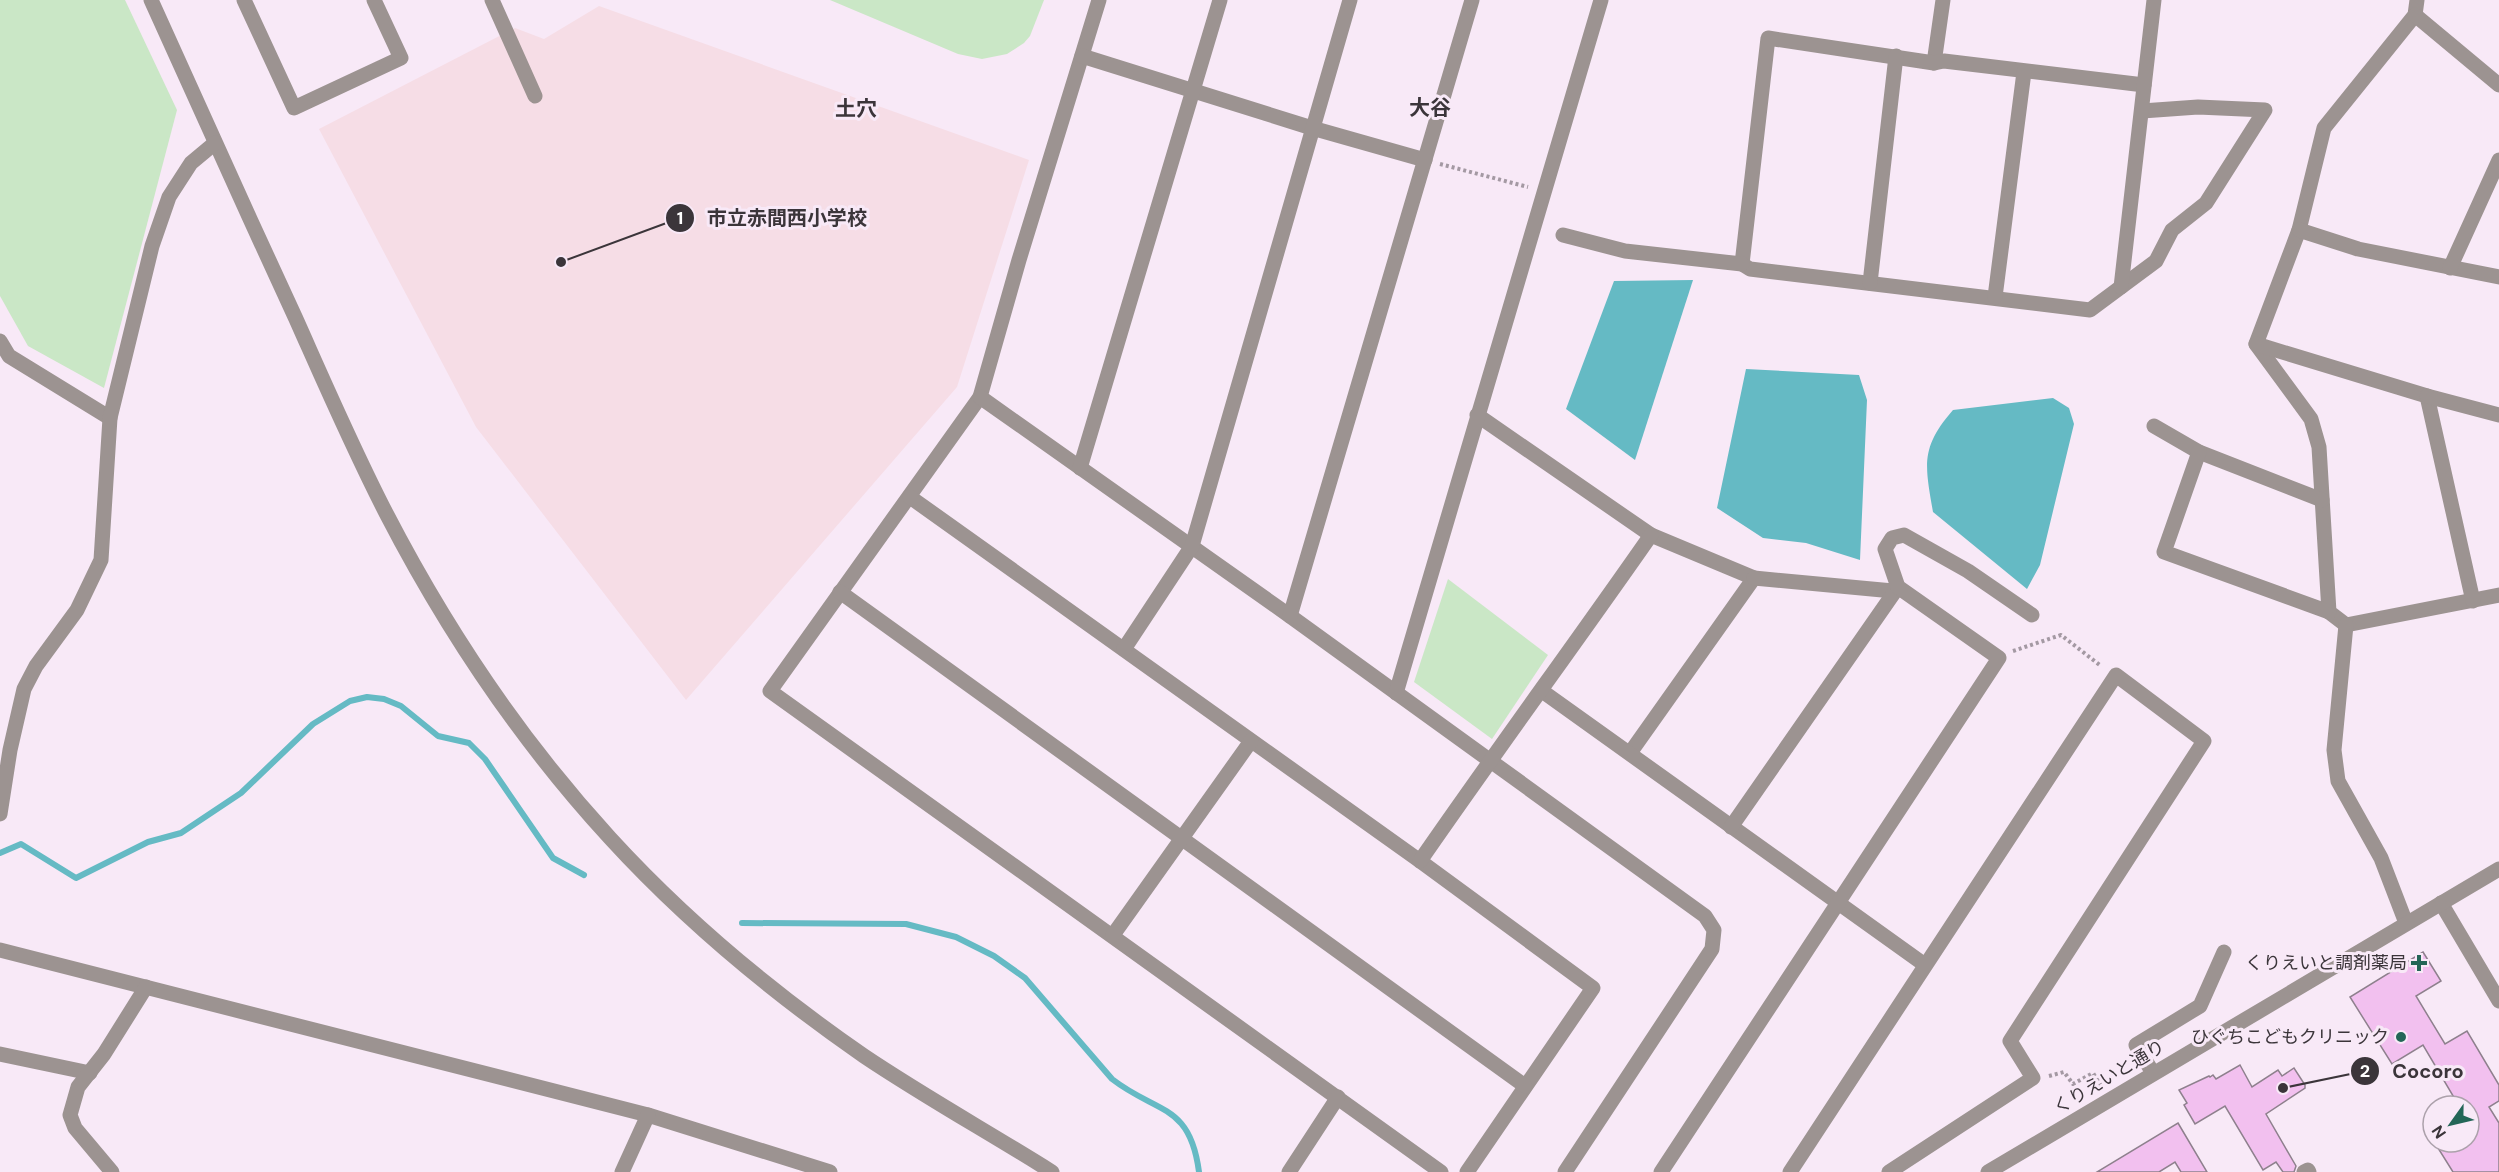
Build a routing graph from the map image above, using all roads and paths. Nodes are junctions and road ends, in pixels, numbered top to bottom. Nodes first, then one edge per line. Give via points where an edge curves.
1 (151, 0) edge
2 (244, 0) edge
3 (374, 0) edge
4 (492, 0) edge
5 (1099, 0) edge
6 (1220, 0) edge
7 (1350, 0) edge
8 (1472, 0) edge
9 (1601, 0) edge
10 (1942, 0) edge
11 (2154, 0) edge
12 (2416, 8) edge
13 (1082, 56) junction
14 (1896, 56) junction
15 (1934, 63) junction
16 (2024, 72) junction
17 (2144, 85) junction
18 (2499, 85) edge
19 (1193, 90) junction
20 (535, 96) dead end
21 (2142, 111) junction
22 (1312, 128) junction
23 (215, 143) junction
24 (1425, 160) junction
25 (2499, 160) edge
26 (1544, 192) junction
27 (2300, 230) junction
28 (1563, 235) dead end
29 (1742, 264) junction
30 (2450, 268) junction
31 (2499, 277) edge
32 (1870, 283) junction
33 (2121, 287) junction
34 (1995, 297) junction
35 (0, 341) edge
36 (2256, 344) junction
37 (2427, 396) junction
38 (981, 397) junction
39 (2499, 415) edge
40 (1477, 416) junction
41 (110, 418) junction
42 (2154, 426) dead end
43 (2199, 452) junction
44 (1080, 468) junction
45 (910, 496) junction
46 (2322, 500) junction
47 (1652, 535) junction
48 (1191, 546) junction
49 (1754, 578) junction
50 (1895, 589) junction
51 (840, 592) junction
52 (2499, 595) edge
53 (2473, 601) junction
54 (2329, 612) junction
55 (2032, 615) dead end
56 (1290, 616) junction
57 (2346, 625) junction
58 (1124, 649) junction
59 (1999, 658) junction
60 (2116, 675) junction
61 (1542, 691) junction
62 (1396, 693) junction
63 (1251, 741) junction
64 (1630, 753) junction
65 (1489, 760) junction
66 (0, 814) edge
67 (1731, 827) junction
68 (1182, 838) junction
69 (1420, 861) junction
70 (2499, 869) edge
71 (1839, 903) junction
72 (2441, 903) junction
73 (2406, 923) junction
74 (1113, 935) junction
75 (0, 950) edge
76 (2224, 952) dead end
77 (1925, 965) junction
78 (146, 987) junction
79 (2499, 1001) edge
80 (0, 1054) edge
81 (90, 1073) junction
82 (2153, 1073) junction
83 (2033, 1078) junction
84 (1525, 1086) junction
85 (1338, 1097) junction
86 (2110, 1098) junction
87 (648, 1116) junction
88 (112, 1172) edge
89 (622, 1172) edge
90 (830, 1172) edge
91 (1052, 1172) edge
92 (1289, 1172) edge
93 (1442, 1172) edge
94 (1467, 1172) edge
95 (1564, 1172) edge
96 (1661, 1172) edge
97 (1790, 1172) edge
98 (1889, 1172) edge
99 (1988, 1172) edge
100 (2304, 1172) edge
101 (2309, 1172) edge

1 - 23 street
2 - 3 street via 294,108 401,57
4 - 20 street
5 - 13 street
6 - 19 street
7 - 22 street
8 - 24 street
9 - 26 street
10 - 15 street
11 - 17 street
12 - 18 street
12 - 27 street via 2325,128
13 - 19 street
13 - 38 street
14 - 15 street
14 - 29 street via 1768,38
14 - 32 street
15 - 16 street
16 - 17 street
16 - 34 street
17 - 21 street
19 - 22 street
19 - 44 street
21 - 33 street
21 - 33 street via 2198,107 2265,110 2206,203 2172,230 2156,261
22 - 24 street
22 - 48 street
23 - 41 street via 191,163 169,197 152,246
23 - 91 street via 395,530 472,661 543,758 647,877 802,1012 868,1058
24 - 26 path
24 - 56 street
25 - 30 street
26 - 40 street
27 - 30 street via 2358,249
27 - 36 street
28 - 29 street via 1625,251
29 - 32 street via 1750,269
30 - 31 street
32 - 34 street
33 - 34 street via 2090,310
35 - 41 street via 9,356
36 - 37 street
36 - 46 street via 2311,418 2319,447
37 - 39 street
37 - 53 street
38 - 44 street
38 - 45 street
40 - 47 street
40 - 62 street
41 - 66 street via 101,560 77,610 24,689
42 - 43 street
43 - 46 street
43 - 54 street via 2164,552
44 - 48 street
45 - 51 street
45 - 58 street
46 - 54 street
47 - 49 street
47 - 61 street
48 - 56 street
48 - 58 street
49 - 50 street
49 - 64 street
50 - 55 street via 1885,549 1892,538 1904,535 1968,571
50 - 59 street
50 - 67 street
51 - 68 street
51 - 74 street via 770,691
52 - 53 street
53 - 57 street
54 - 57 street
56 - 62 street
57 - 73 street via 2334,750 2338,780 2381,858
58 - 63 street
59 - 60 path via 2061,636
59 - 71 street
60 - 77 street
60 - 83 street via 2204,741 2010,1041
61 - 64 street
61 - 65 street
62 - 65 street
63 - 68 street
63 - 69 street
64 - 67 street
65 - 69 street
65 - 95 street via 1683,898 1705,916 1714,930 1712,949 1704,963
67 - 71 street
68 - 74 street
68 - 84 street
69 - 84 street via 1593,988
70 - 72 street, くりえいと通り
71 - 77 street
71 - 96 street
72 - 73 street, くりえいと通り
72 - 79 street
73 - 82 street, くりえいと通り
74 - 85 street
75 - 78 street
76 - 82 street via 2200,1006 2136,1045
77 - 97 street
78 - 81 street
78 - 87 street
80 - 81 street
81 - 88 street via 78,1087 70,1115 75,1128
82 - 86 street, くりえいと通り
83 - 86 path via 2064,1072 2073,1084 2093,1073
83 - 98 street
84 - 94 street
85 - 92 street
85 - 93 street
86 - 99 street, くりえいと通り
87 - 89 street
87 - 90 street
100 - 101 street

